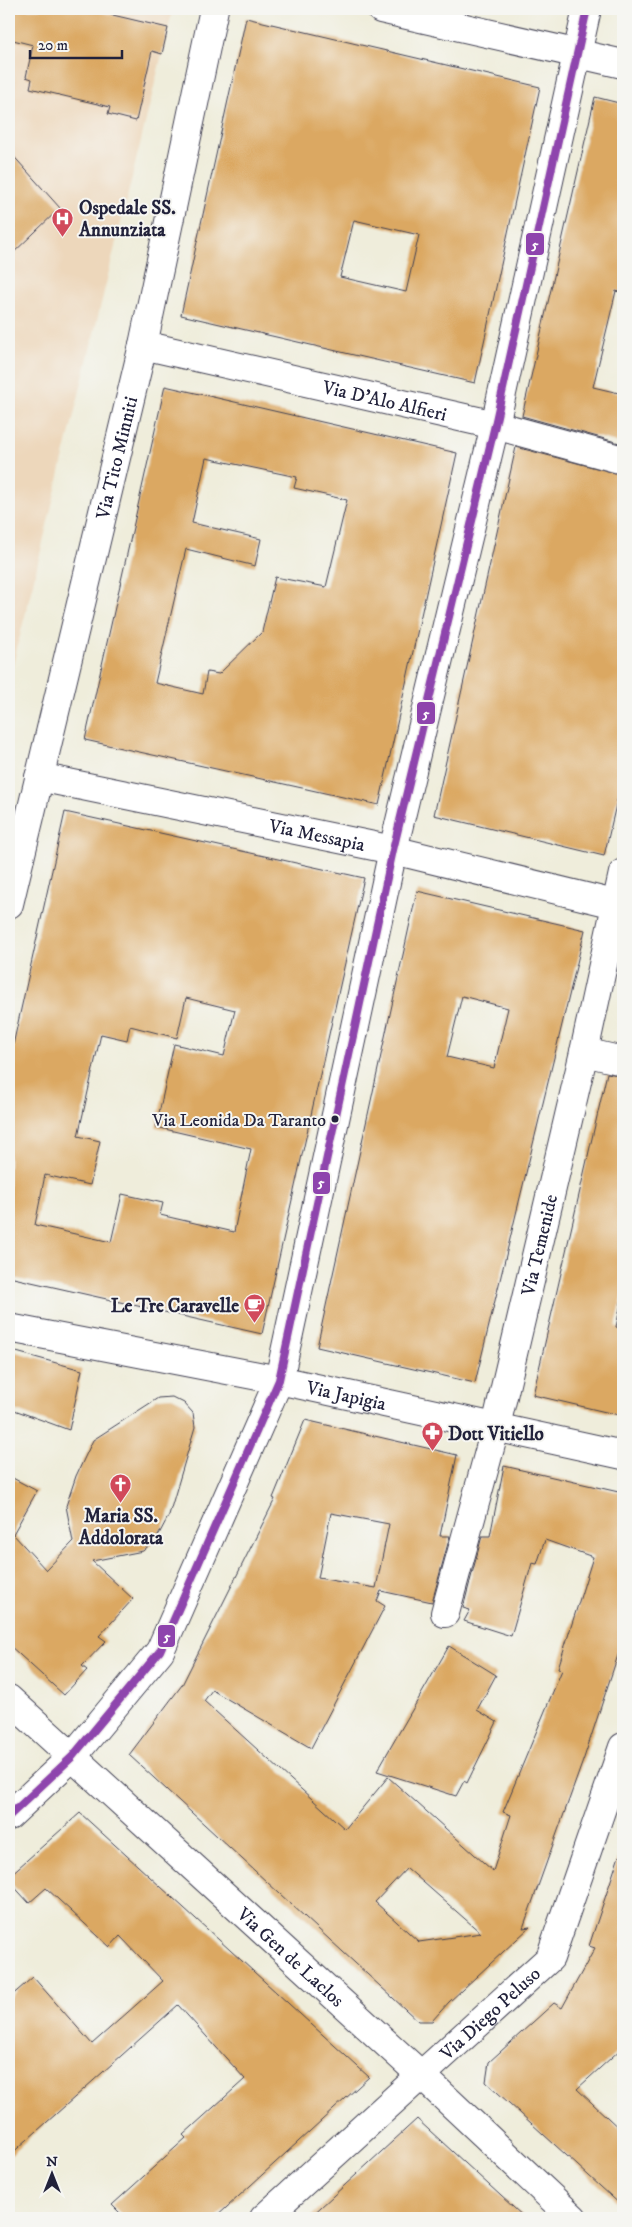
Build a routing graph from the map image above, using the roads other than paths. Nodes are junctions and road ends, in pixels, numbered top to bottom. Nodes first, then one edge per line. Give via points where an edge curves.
1 (214, 9) edge
2 (381, 9) edge
3 (587, 9) edge
4 (577, 53) junction
5 (623, 64) edge
6 (143, 345) junction
7 (495, 425) junction
8 (623, 460) edge
9 (39, 777) junction
10 (393, 850) junction
11 (623, 874) edge
12 (9, 904) edge
13 (620, 905) edge
14 (584, 1052) junction
15 (623, 1061) edge
16 (9, 1328) edge
17 (279, 1380) junction
18 (496, 1426) junction
19 (623, 1455) edge
20 (446, 1613) dead end
21 (9, 1699) edge
22 (623, 1747) edge
23 (72, 1757) junction
24 (9, 1816) edge
25 (421, 2075) junction
26 (264, 2218) edge
27 (573, 2218) edge

1 - 6 street, Via Tito Minniti
2 - 4 street
3 - 4 street
4 - 5 street
4 - 7 street
6 - 7 street, Via D'Alo Alfieri
6 - 9 street, Via Tito Minniti
7 - 8 street, Via D'Alo Alfieri
7 - 10 street
9 - 10 street, Via Messapia
9 - 12 street, Via Tito Minniti
10 - 13 street, Via Messapia
10 - 17 street
11 - 13 street, Via Temenide
13 - 14 street, Via Temenide
14 - 15 street
14 - 18 street, Via Temenide
16 - 17 street, Via Japigia
17 - 18 street, Via Japigia
17 - 23 street via 160,1652
18 - 19 street, Via Japigia
18 - 20 street, Via Temenide
21 - 23 street, Via Gen de Laclos
22 - 25 street, Via Diego Peluso via 550,1958
23 - 24 street
23 - 25 street, Via Gen de Laclos
25 - 26 street, Via Diego Peluso
25 - 27 street, Via Gen de Laclos

